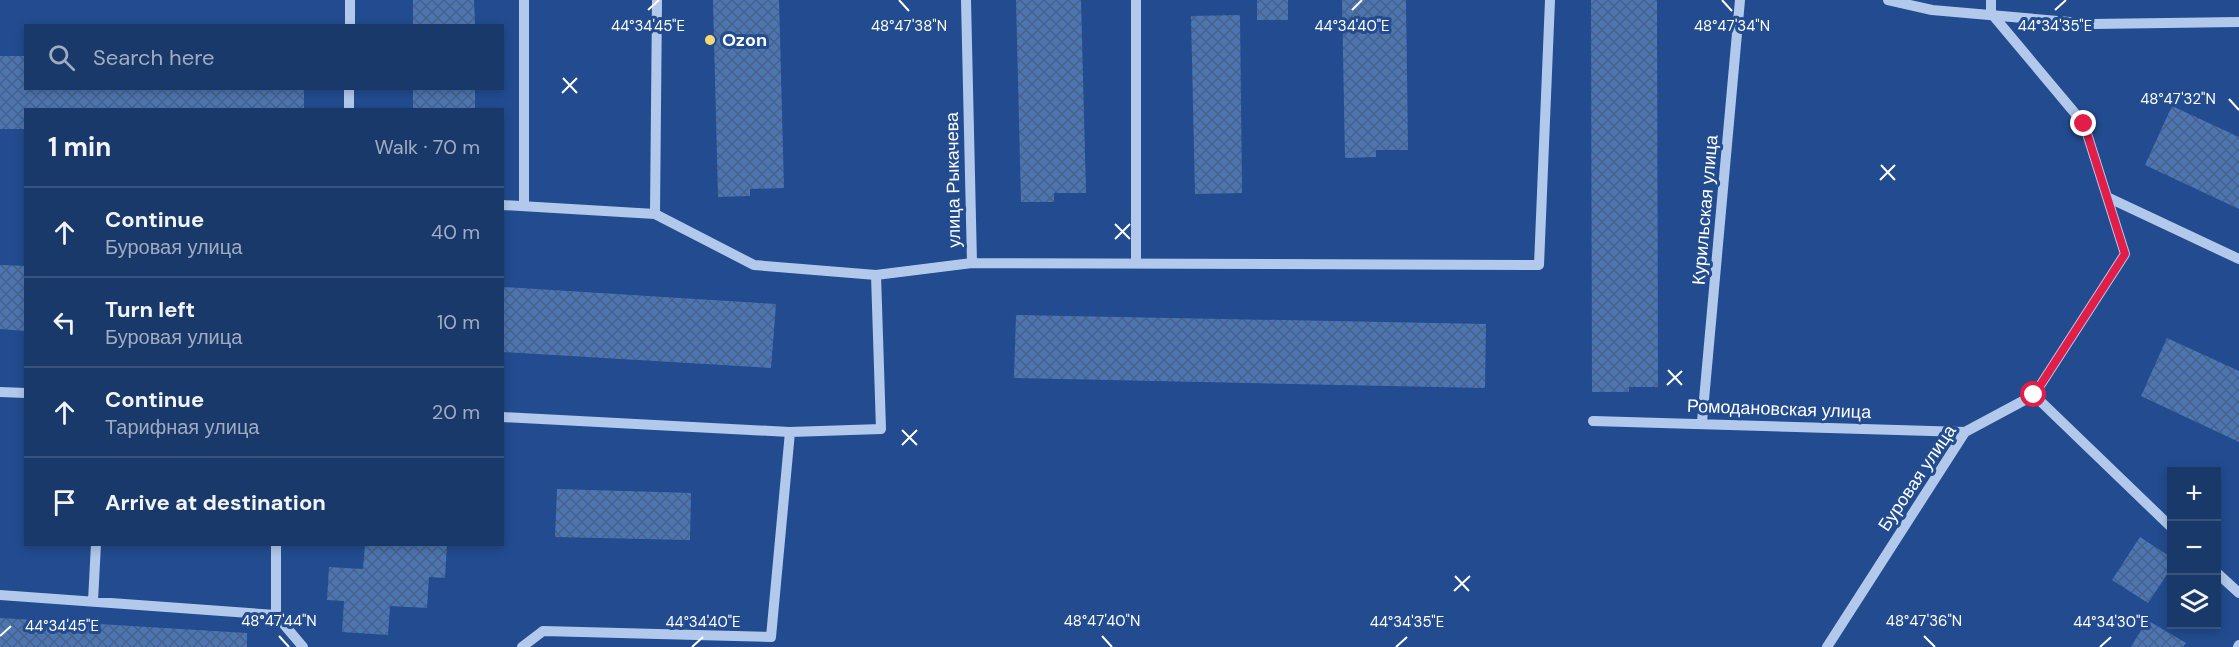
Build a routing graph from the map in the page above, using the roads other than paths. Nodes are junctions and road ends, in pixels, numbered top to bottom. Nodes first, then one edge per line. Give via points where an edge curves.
1 (350, 0) edge
2 (524, 0) edge
3 (657, 0) edge
4 (966, 0) edge
5 (1136, 0) edge
6 (1550, 0) edge
7 (1740, 0) edge
8 (1888, 0) edge
9 (1991, 0) edge
10 (1991, 14) junction
11 (2239, 22) edge
12 (350, 24) edge
13 (349, 90) edge
14 (349, 108) edge
15 (2107, 197) junction
16 (504, 205) edge
17 (524, 206) junction
18 (655, 214) junction
19 (2239, 259) edge
20 (972, 263) junction
21 (1136, 263) junction
22 (876, 275) junction
23 (0, 392) edge
24 (24, 393) edge
25 (2034, 395) junction
26 (504, 417) edge
27 (1593, 421) dead end
28 (1702, 422) junction
29 (790, 432) junction
30 (1965, 432) junction
31 (2167, 523) edge
32 (96, 546) edge
33 (276, 546) edge
34 (2220, 575) edge
35 (2239, 593) edge
36 (0, 595) edge
37 (93, 602) junction
38 (276, 615) junction
39 (303, 647) edge
40 (522, 647) edge
41 (1827, 647) edge

1 - 12 street
2 - 17 street
3 - 18 street
4 - 20 street, улица Рыкачева
5 - 21 street
6 - 21 street via 1539,265
7 - 28 street, Курильская улица
8 - 10 street via 1932,10
9 - 10 street
10 - 11 street via 2093,24
10 - 15 street via 2084,124
13 - 14 street
15 - 19 street
15 - 25 street, Буровая улица via 2125,254
16 - 17 street
17 - 18 street
18 - 22 street, улица Рыкачева via 754,265
20 - 21 street
20 - 22 street, улица Рыкачева
22 - 29 street via 881,429
23 - 24 street
25 - 30 street, Буровая улица
25 - 31 street
26 - 29 street
27 - 28 street, Ромодановская улица
28 - 30 street, Ромодановская улица
29 - 40 street via 771,637 543,631
30 - 41 street, Буровая улица
32 - 37 street
33 - 38 street
34 - 35 street
36 - 37 street
37 - 38 street
38 - 39 street

